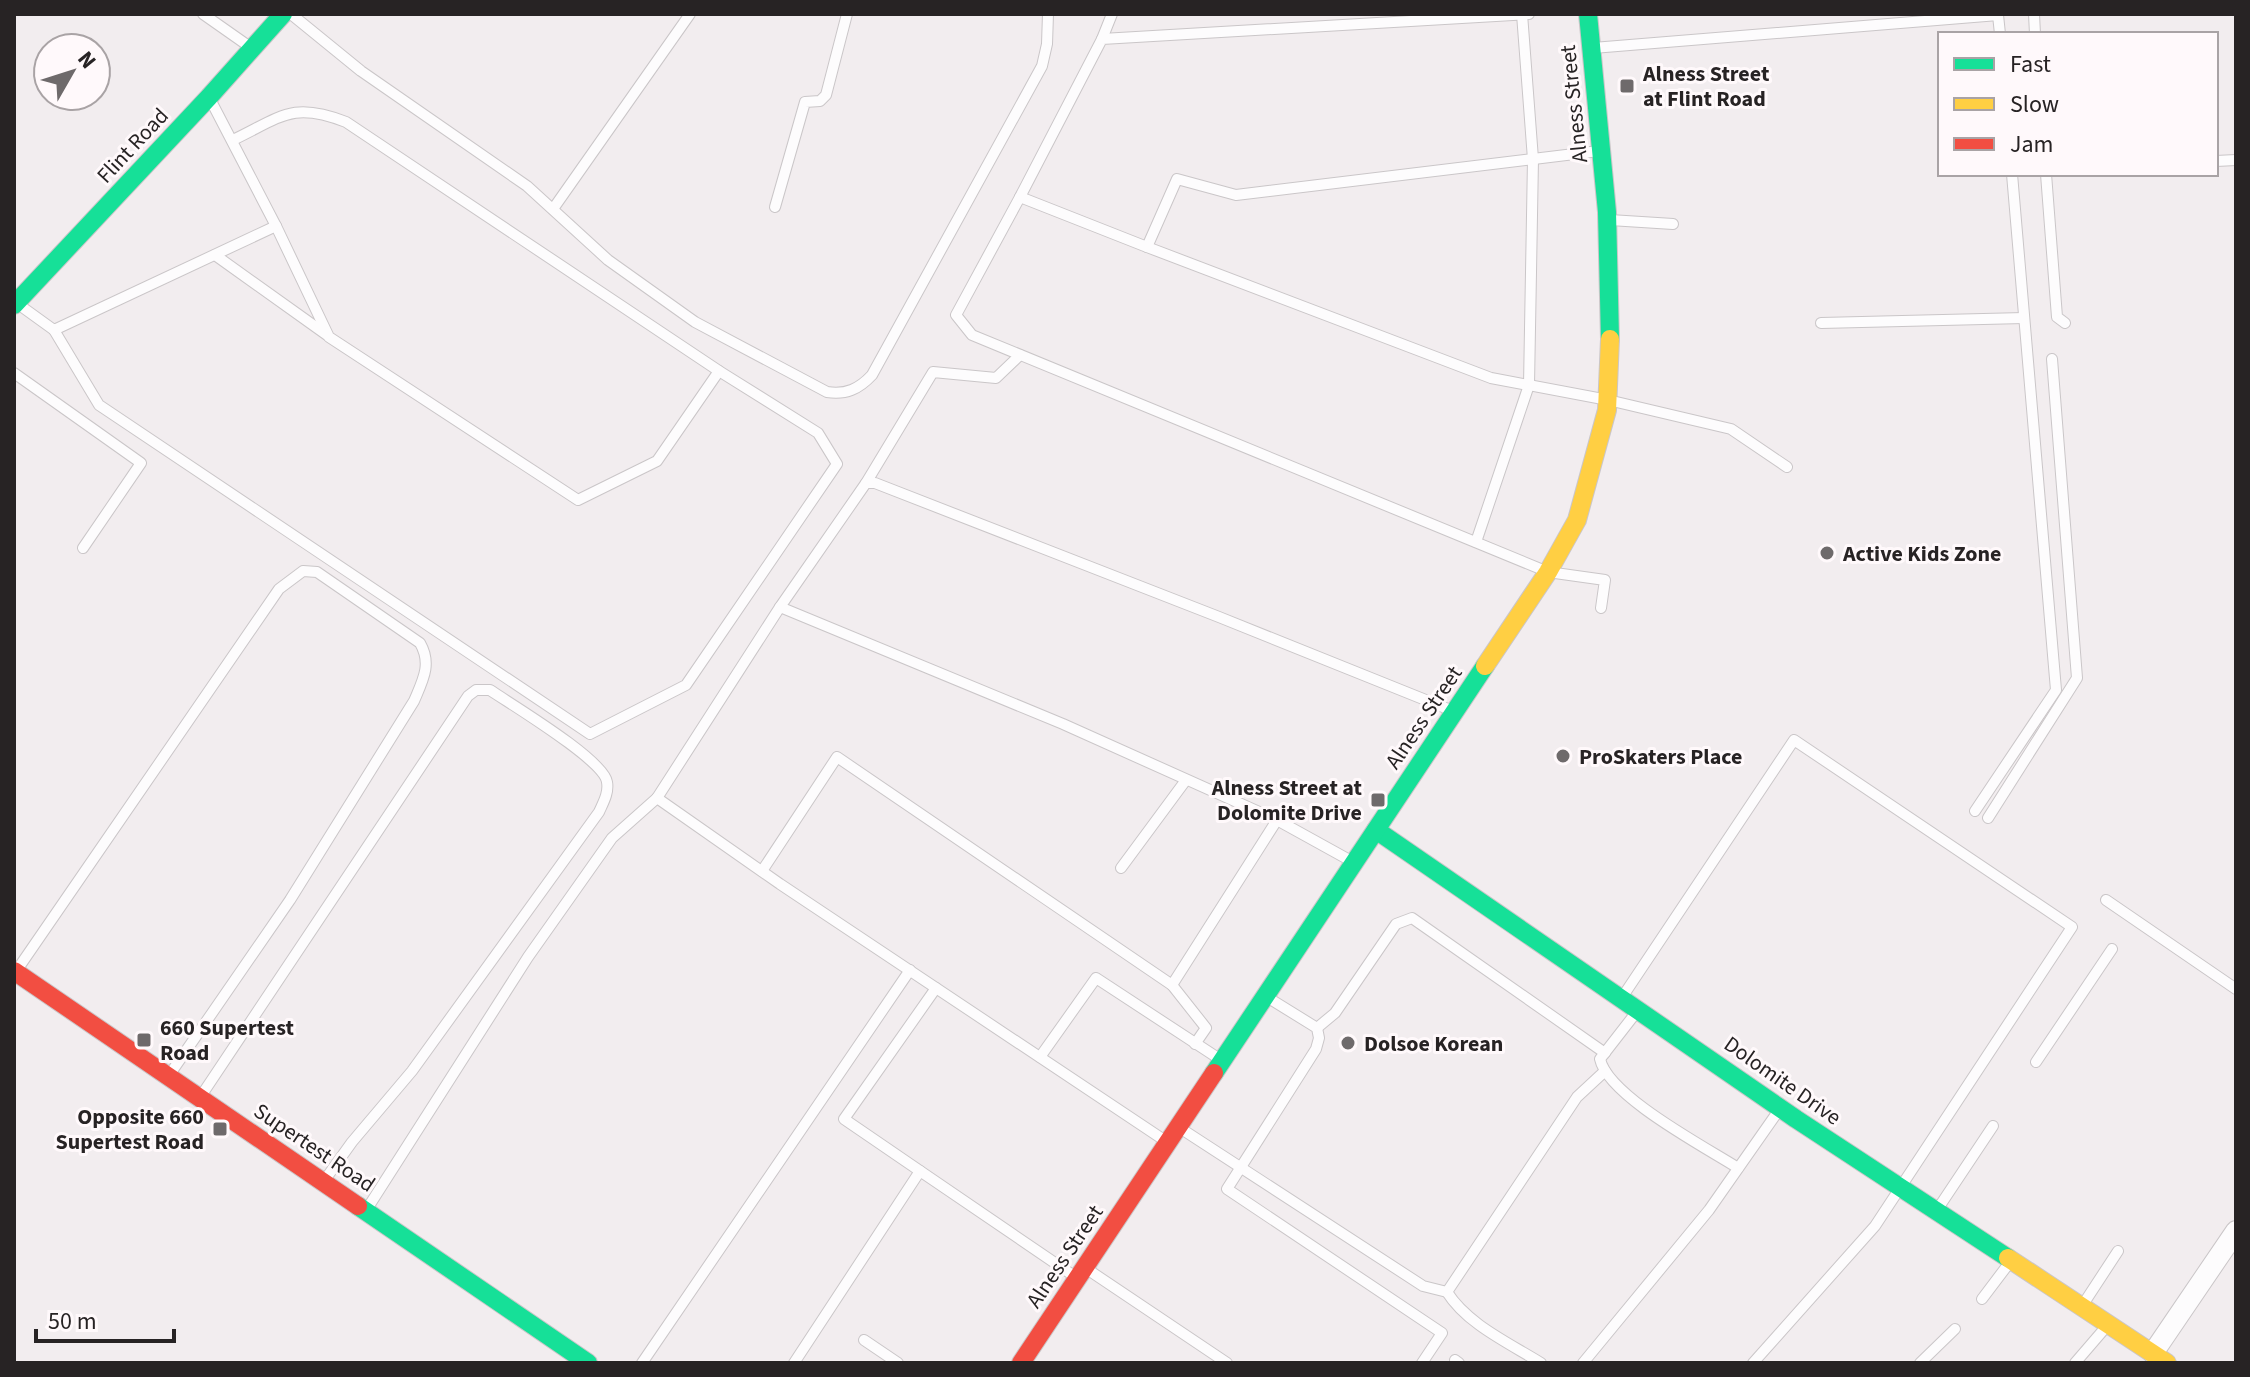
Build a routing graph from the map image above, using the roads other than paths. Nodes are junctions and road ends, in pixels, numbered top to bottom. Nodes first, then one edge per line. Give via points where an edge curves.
1 (203, 14) edge
2 (283, 14) edge
3 (291, 14) edge
4 (690, 14) edge
5 (847, 14) edge
6 (1048, 14) edge
7 (1112, 14) edge
8 (1522, 14) edge
9 (1529, 14) edge
10 (1588, 14) edge
11 (2000, 32) edge
12 (1102, 39) junction
13 (1592, 48) junction
14 (252, 49) junction
15 (209, 97) junction
16 (233, 140) junction
17 (1602, 151) junction
18 (1533, 159) junction
19 (2012, 176) edge
20 (2046, 176) edge
21 (1020, 197) junction
22 (775, 207) dead end
23 (553, 209) junction
24 (1608, 220) junction
25 (1673, 224) dead end
26 (276, 226) junction
27 (1147, 247) junction
28 (215, 255) junction
29 (15, 304) edge
30 (2024, 318) junction
31 (1821, 323) dead end
32 (2065, 323) dead end
33 (54, 330) junction
34 (329, 337) junction
35 (1020, 355) junction
36 (2052, 359) dead end
37 (719, 371) junction
38 (14, 373) edge
39 (1529, 385) junction
40 (1608, 400) junction
41 (1787, 467) dead end
42 (866, 483) junction
43 (1476, 542) junction
44 (83, 548) dead end
45 (1548, 572) junction
46 (780, 607) junction
47 (1601, 608) dead end
48 (1454, 712) junction
49 (1186, 780) junction
50 (657, 798) junction
51 (1975, 811) dead end
52 (1988, 818) dead end
53 (1277, 820) junction
54 (1376, 830) junction
55 (1355, 863) junction
56 (1121, 868) dead end
57 (762, 871) junction
58 (2106, 900) dead end
59 (2112, 949) dead end
60 (910, 970) junction
61 (15, 971) edge
62 (1172, 985) junction
63 (936, 988) junction
64 (2236, 989) edge
65 (1266, 996) junction
66 (1622, 997) junction
67 (1638, 1009) junction
68 (1317, 1028) junction
69 (1195, 1044) junction
70 (1605, 1053) junction
71 (1040, 1057) junction
72 (1224, 1061) junction
73 (2036, 1062) dead end
74 (1605, 1071) junction
75 (168, 1076) junction
76 (200, 1098) junction
77 (1780, 1108) junction
78 (1993, 1126) dead end
79 (1174, 1135) junction
80 (1241, 1168) junction
81 (1738, 1168) junction
82 (920, 1171) junction
83 (323, 1182) junction
84 (1900, 1187) junction
85 (366, 1211) junction
86 (1936, 1212) junction
87 (2236, 1231) edge
88 (2118, 1251) dead end
89 (2011, 1261) junction
90 (1082, 1274) junction
91 (1447, 1292) junction
92 (1982, 1299) dead end
93 (2081, 1308) junction
94 (2108, 1325) junction
95 (1955, 1329) dead end
96 (864, 1340) dead end
97 (2160, 1358) edge
98 (588, 1363) edge
99 (642, 1363) edge
100 (794, 1363) edge
101 (898, 1363) edge
102 (1021, 1363) edge
103 (1227, 1363) edge
104 (1422, 1363) edge
105 (1541, 1363) edge
106 (1583, 1363) edge
107 (1753, 1363) edge
108 (1920, 1363) edge
109 (2075, 1363) edge

1 - 14 lane
2 - 14 street, Flint Road
3 - 23 lane
4 - 23 lane
5 - 22 lane via 826,95 805,102
6 - 23 lane via 1042,66 872,375 852,391 827,392 695,322 608,260
7 - 12 lane
8 - 9 lane
8 - 12 lane
8 - 18 lane
10 - 13 street, Alness Street
11 - 13 lane via 1998,15
12 - 21 lane
13 - 17 street, Alness Street
14 - 15 street, Flint Road
15 - 16 lane
15 - 29 street, Flint Road
16 - 26 lane
16 - 37 lane via 294,111 319,112 346,122
17 - 18 lane
17 - 24 street, Alness Street
18 - 27 lane via 1236,195 1177,179
18 - 39 lane
19 - 30 lane
20 - 32 lane via 2057,317
21 - 27 lane
21 - 35 lane via 956,315 972,335
24 - 25 lane
24 - 40 street, Alness Street
26 - 28 lane
26 - 34 lane
27 - 39 lane via 1491,378
28 - 33 lane
28 - 34 lane
29 - 33 lane
30 - 31 lane
30 - 51 lane via 2056,690
33 - 37 lane via 99,405 590,734 686,685 837,464 818,433
34 - 37 lane via 578,500 657,461
35 - 42 lane via 996,378 933,372
35 - 43 lane
36 - 52 lane via 2077,678
38 - 44 lane via 141,463
39 - 40 lane
39 - 43 lane
40 - 41 lane via 1731,429
40 - 45 street, Alness Street via 1577,520
42 - 46 lane
42 - 48 lane
43 - 45 lane
45 - 47 lane via 1605,580
45 - 48 street, Alness Street
46 - 49 lane
46 - 50 lane
48 - 54 street, Alness Street
49 - 53 lane
49 - 56 lane
50 - 57 lane
50 - 85 lane via 612,838 528,957
53 - 55 lane
53 - 62 lane
54 - 55 street, Alness Street
54 - 66 street, Dolomite Drive
55 - 65 street, Alness Street
57 - 60 lane
57 - 62 lane via 837,757
58 - 64 lane
59 - 73 lane
60 - 63 lane
60 - 99 lane
61 - 75 street, Supertest Road
61 - 75 lane via 279,589 303,571 317,572 420,643 426,673 414,701 290,900
62 - 69 lane via 1206,1028
63 - 71 lane
63 - 82 lane via 844,1119
65 - 68 lane
65 - 72 street, Alness Street
66 - 67 street, Dolomite Drive
66 - 84 lane via 1794,740 2072,927
67 - 70 lane
67 - 77 street, Dolomite Drive
68 - 70 lane via 1335,1013 1396,924 1412,918
68 - 80 lane via 1316,1049
69 - 71 lane via 1096,978
69 - 72 lane
70 - 74 lane via 1600,1059
71 - 79 lane
72 - 79 street, Alness Street
74 - 81 lane via 1623,1094
74 - 91 lane via 1577,1097
75 - 76 street, Supertest Road
76 - 83 street, Supertest Road
76 - 83 lane via 468,696 490,690 596,762 607,782 599,812 412,1071
77 - 81 lane
77 - 84 street, Dolomite Drive
78 - 86 lane
79 - 80 lane
79 - 90 street, Alness Street
80 - 91 lane via 1423,1286
80 - 104 lane via 1227,1189 1442,1333
81 - 106 lane
82 - 90 lane
82 - 100 lane
83 - 85 street, Supertest Road
84 - 86 street, Dolomite Drive
84 - 107 lane via 1875,1226
85 - 98 street, Supertest Road
86 - 89 street, Dolomite Drive
87 - 97 street
88 - 93 lane
89 - 92 lane
89 - 93 street, Dolomite Drive
90 - 102 street, Alness Street
90 - 103 lane
91 - 105 lane via 1467,1316
93 - 94 street, Dolomite Drive
94 - 97 street, Dolomite Drive
94 - 109 lane
95 - 108 lane
96 - 101 lane

